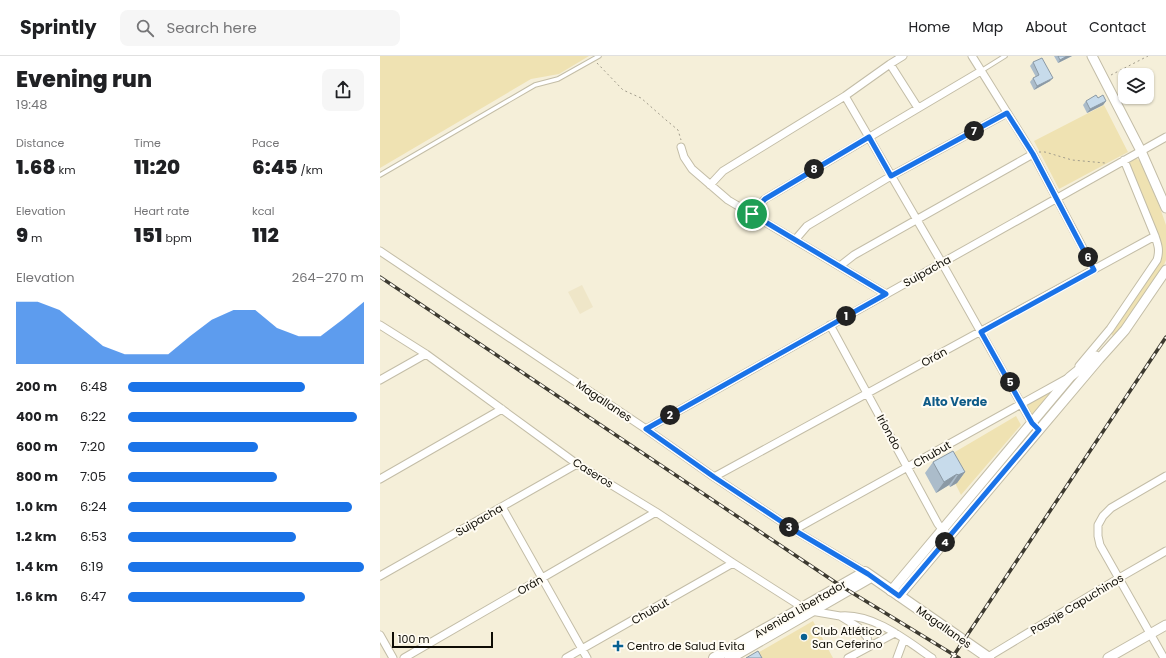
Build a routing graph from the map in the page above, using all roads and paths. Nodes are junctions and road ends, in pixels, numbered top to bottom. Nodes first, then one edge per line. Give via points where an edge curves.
1 (599, 56) edge
2 (903, 56) edge
3 (972, 56) edge
4 (1005, 56) edge
5 (1092, 56) edge
6 (1148, 56) edge
7 (594, 60) junction
8 (890, 64) junction
9 (981, 71) junction
10 (1104, 78) junction
11 (845, 96) junction
12 (918, 108) junction
13 (1007, 113) junction
14 (869, 137) junction
15 (1166, 137) edge
16 (681, 147) joint
17 (1141, 151) junction
18 (1033, 154) junction
19 (1124, 160) junction
20 (1113, 166) junction
21 (380, 175) edge
22 (891, 176) junction
23 (710, 185) junction
24 (1057, 199) junction
25 (1166, 208) edge
26 (752, 214) junction
27 (917, 220) junction
28 (1155, 236) junction
29 (795, 240) junction
30 (380, 250) edge
31 (942, 263) junction
32 (840, 266) junction
33 (1094, 270) junction
34 (1166, 270) edge
35 (886, 294) junction
36 (380, 325) edge
37 (830, 325) junction
38 (981, 332) junction
39 (1115, 342) junction
40 (426, 354) junction
41 (1070, 377) junction
42 (380, 380) edge
43 (868, 393) junction
44 (1021, 403) junction
45 (502, 409) junction
46 (1032, 423) junction
47 (646, 429) junction
48 (1039, 430) junction
49 (577, 464) junction
50 (908, 467) junction
51 (1166, 476) edge
52 (714, 477) junction
53 (380, 479) edge
54 (502, 507) junction
55 (656, 512) junction
56 (942, 529) junction
57 (794, 530) junction
58 (950, 535) junction
59 (1166, 551) edge
60 (733, 563) junction
61 (868, 574) junction
62 (380, 576) edge
63 (542, 578) junction
64 (1119, 578) junction
65 (895, 594) junction
66 (807, 609) junction
67 (840, 616) junction
68 (1166, 625) edge
69 (895, 633) junction
70 (1150, 634) junction
71 (380, 635) edge
72 (904, 639) junction
73 (869, 646) junction
74 (582, 649) junction
75 (717, 657) edge
76 (393, 658) edge
77 (404, 658) edge
78 (566, 658) edge
79 (587, 658) edge
80 (730, 658) edge
81 (848, 658) edge
82 (897, 658) edge
83 (932, 658) edge
84 (988, 658) edge
85 (1108, 658) edge
86 (1164, 658) edge

1 - 7 lane
2 - 8 street
3 - 9 street
4 - 9 lane
5 - 10 street
6 - 10 path
7 - 16 path via 623,90 641,98 678,130
7 - 21 lane via 558,79 535,85
8 - 11 street
8 - 12 street
9 - 12 street
9 - 13 street
10 - 17 street
11 - 14 street
11 - 23 street via 723,171
12 - 14 street
13 - 18 street
13 - 22 street
14 - 22 street
14 - 26 street via 765,199
15 - 17 street, Suipacha
16 - 23 street via 684,158 692,169
17 - 19 street, Suipacha
17 - 25 street
18 - 20 path via 1045,152 1072,160 1093,161
18 - 24 street
18 - 27 street
19 - 20 street, Suipacha
19 - 28 street
20 - 24 street, Suipacha
22 - 27 street
22 - 29 street via 807,226
23 - 26 street via 728,200
24 - 31 street, Suipacha
24 - 33 street
26 - 29 street
27 - 31 street
27 - 32 street via 854,255
28 - 33 street, Orán
28 - 41 street via 1159,247 1157,260 1110,329
29 - 32 street
30 - 47 street, Magallanes
31 - 35 street, Suipacha
31 - 38 street
32 - 35 street
33 - 38 street, Orán
34 - 39 street
35 - 37 street, Suipacha
36 - 40 street, Caseros
37 - 43 street, Iriondo
37 - 47 street, Suipacha
38 - 43 street, Orán
38 - 44 street
39 - 41 street
39 - 48 street
40 - 42 street
40 - 45 street, Caseros
41 - 44 street, Chubut
41 - 46 street
43 - 50 street, Iriondo
43 - 52 street, Orán
44 - 46 street
44 - 50 street, Chubut
45 - 49 street, Caseros
45 - 53 street
46 - 48 street
46 - 56 street
47 - 52 street, Magallanes
48 - 58 street
49 - 54 street, Suipacha
49 - 55 street, Caseros
50 - 56 street, Iriondo
50 - 57 street, Chubut
51 - 64 street via 1111,508 1098,525 1100,545
52 - 57 street, Magallanes
54 - 62 street, Suipacha
54 - 63 street
55 - 60 street, Caseros
55 - 63 street, Orán
56 - 58 street, Iriondo
56 - 65 street
57 - 61 street, Magallanes
58 - 65 street
59 - 64 street, Pasaje Capuchinos
60 - 66 street, Caseros
60 - 74 street, Chubut
61 - 65 main road, Magallanes
61 - 66 main road, Avenida Libertador
63 - 74 street
63 - 77 street, Orán
64 - 70 street
64 - 84 street, Pasaje Capuchinos
65 - 84 main road, Magallanes
66 - 67 street
66 - 75 main road, Avenida Libertador
66 - 80 main road, Avenida Libertador
67 - 69 street via 851,615
67 - 73 street via 858,627 867,637
68 - 70 street
69 - 72 street
69 - 73 street
70 - 85 street
70 - 86 street
71 - 76 street
72 - 82 street
72 - 83 street
73 - 81 street
74 - 78 street, Chubut
74 - 79 street

